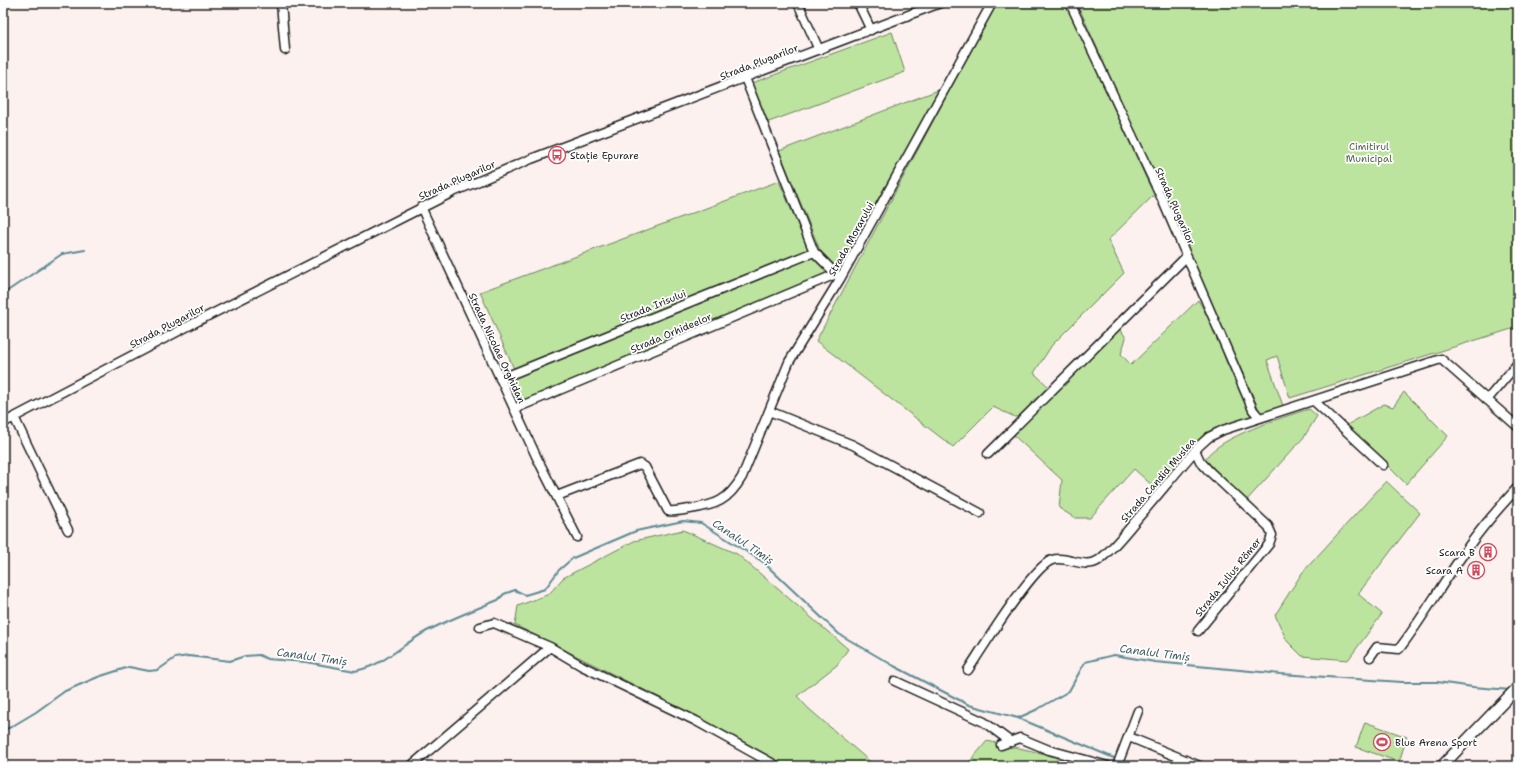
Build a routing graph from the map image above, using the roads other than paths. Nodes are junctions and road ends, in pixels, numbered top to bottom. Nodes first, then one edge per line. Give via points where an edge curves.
1 (281, 3) edge
2 (798, 3) edge
3 (858, 3) edge
4 (992, 3) edge
5 (1070, 3) edge
6 (936, 4) edge
7 (871, 30) junction
8 (285, 50) dead end
9 (819, 50) junction
10 (745, 78) junction
11 (421, 207) junction
12 (814, 252) junction
13 (1187, 256) junction
14 (838, 277) junction
15 (1518, 362) edge
16 (500, 379) junction
17 (1487, 400) junction
18 (1314, 401) junction
19 (514, 409) junction
20 (769, 411) junction
21 (14, 417) junction
22 (1259, 417) junction
23 (3, 423) edge
24 (1518, 427) edge
25 (1195, 450) junction
26 (988, 454) dead end
27 (1383, 465) dead end
28 (1518, 487) edge
29 (557, 496) junction
30 (980, 513) dead end
31 (68, 530) dead end
32 (578, 537) dead end
33 (480, 627) dead end
34 (1198, 630) dead end
35 (550, 647) junction
36 (1370, 657) dead end
37 (968, 670) dead end
38 (895, 681) dead end
39 (1518, 687) edge
40 (1138, 711) dead end
41 (1129, 737) junction
42 (1011, 742) junction
43 (1001, 745) dead end
44 (411, 766) edge
45 (777, 766) edge
46 (1108, 766) edge
47 (1118, 766) edge
48 (1200, 766) edge
49 (1442, 766) edge

1 - 8 street
2 - 9 street
3 - 7 street
4 - 14 street, Strada Morarului
5 - 13 street, Strada Plugarilor
6 - 7 street, Strada Plugarilor
7 - 9 street, Strada Plugarilor
9 - 10 street, Strada Plugarilor
10 - 11 street, Strada Plugarilor via 531,159
10 - 12 street
11 - 16 street, Strada Nicolae Orghidan
11 - 21 street, Strada Plugarilor
12 - 14 street
12 - 16 street, Strada Irisului
13 - 22 street, Strada Plugarilor via 1253,410
13 - 26 street
14 - 19 street, Strada Orhideelor
14 - 20 street, Strada Morarului via 789,362
15 - 17 street
16 - 19 street, Strada Nicolae Orghidan
17 - 18 street, Strada Candid Muslea via 1441,359
17 - 24 street
18 - 22 street, Strada Candid Muslea
18 - 27 street
19 - 29 street, Strada Nicolae Orghidan
20 - 29 street, Strada Morarului via 736,488 718,502 670,512 665,509 642,465 636,465
20 - 30 street via 853,445
21 - 23 street, Strada Plugarilor
21 - 31 street
22 - 25 street, Strada Candid Muslea via 1223,430
25 - 34 street, Strada Iulius Römer via 1204,466 1268,526 1272,534 1269,544
25 - 37 street, Strada Candid Muslea via 1118,542 1098,561 1085,564 1060,559 1052,560 1040,568
28 - 36 street via 1482,527 1399,649 1377,647
29 - 32 street, Strada Nicolae Orghidan
33 - 35 street via 494,624
35 - 44 street
35 - 45 street via 582,666 696,721
38 - 42 street via 984,722
39 - 49 main road
40 - 41 street
41 - 47 street
41 - 48 street
42 - 43 street
42 - 46 street via 1020,738 1049,750

